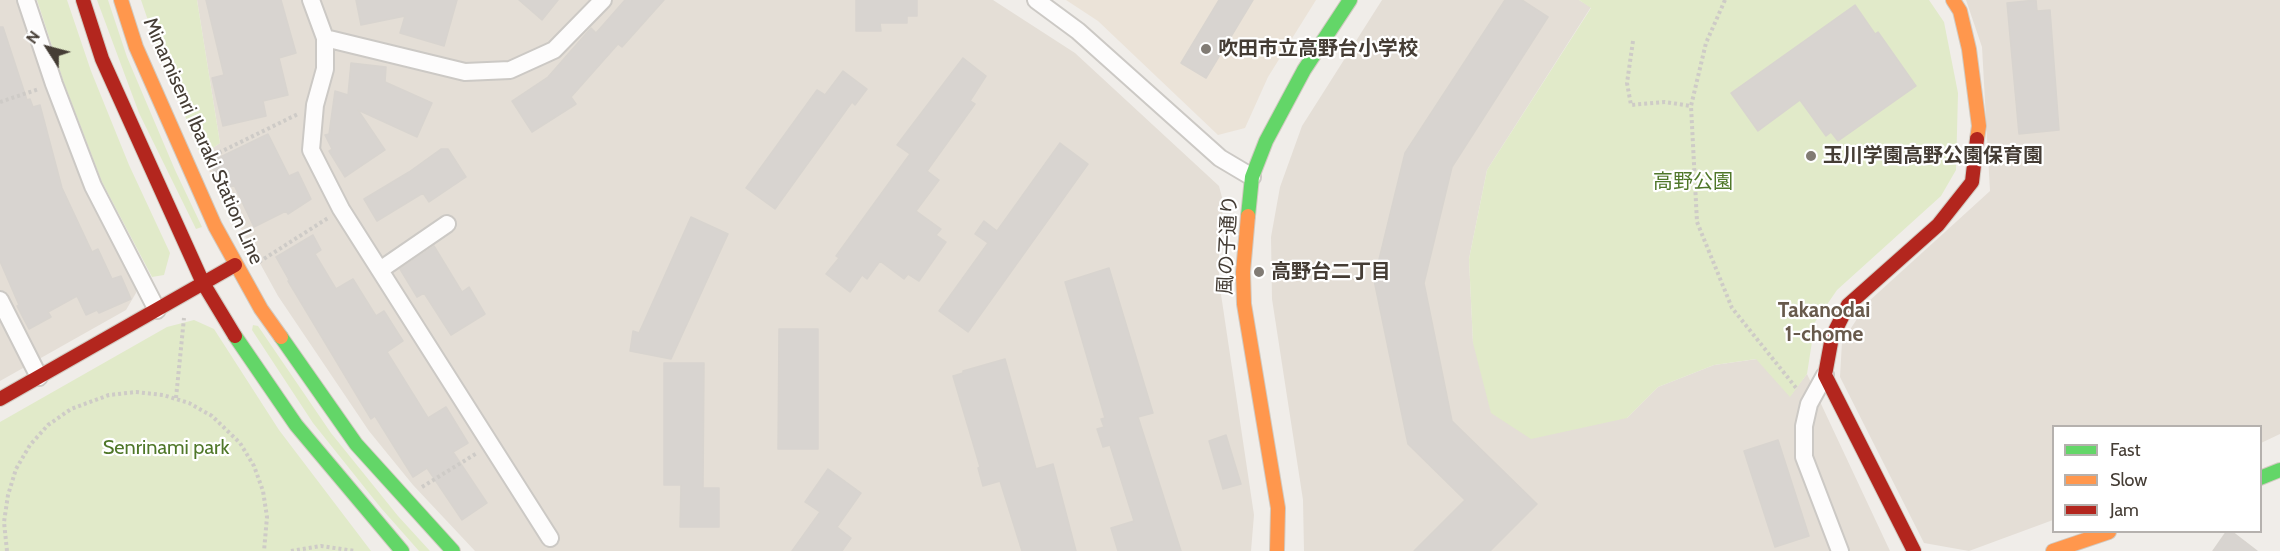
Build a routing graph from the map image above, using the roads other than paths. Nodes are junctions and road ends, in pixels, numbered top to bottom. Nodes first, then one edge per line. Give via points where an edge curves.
1 (26, 0) edge
2 (83, 0) edge
3 (121, 0) edge
4 (311, 0) edge
5 (603, 0) edge
6 (1036, 0) edge
7 (1350, 0) edge
8 (1953, 0) edge
9 (325, 38) junction
10 (1252, 177) junction
11 (447, 224) dead end
12 (235, 265) junction
13 (380, 270) junction
14 (203, 283) junction
15 (0, 300) edge
16 (157, 310) junction
17 (1825, 375) junction
18 (39, 377) junction
19 (0, 399) edge
20 (2280, 470) edge
21 (2262, 477) edge
22 (2103, 533) edge
23 (550, 538) dead end
24 (402, 551) edge
25 (453, 551) edge
26 (1277, 551) edge
27 (1840, 551) edge
28 (1914, 551) edge
29 (2053, 551) edge

1 - 16 street via 93,186
2 - 14 street via 102,59
3 - 12 street, Minamisenri Ibaraki Station Line via 136,47
4 - 9 street
5 - 9 street via 554,50 510,70 465,72
6 - 10 street via 1078,31 1220,158
7 - 10 street, 風の子通り via 1304,70 1266,141
8 - 17 street via 1960,11 1969,49 1978,126 1972,182 1938,225 1848,305 1832,337
9 - 13 street via 325,69 315,105 311,150 341,209
10 - 26 street, 風の子通り via 1244,304 1278,508
11 - 13 street
12 - 14 street
12 - 25 street, Minamisenri Ibaraki Station Line via 261,309 356,444
13 - 23 street
14 - 16 street
14 - 24 street via 296,425
15 - 18 street
16 - 18 street
17 - 27 street via 1809,404 1804,457
17 - 28 street
18 - 19 street
20 - 21 street
22 - 29 street

